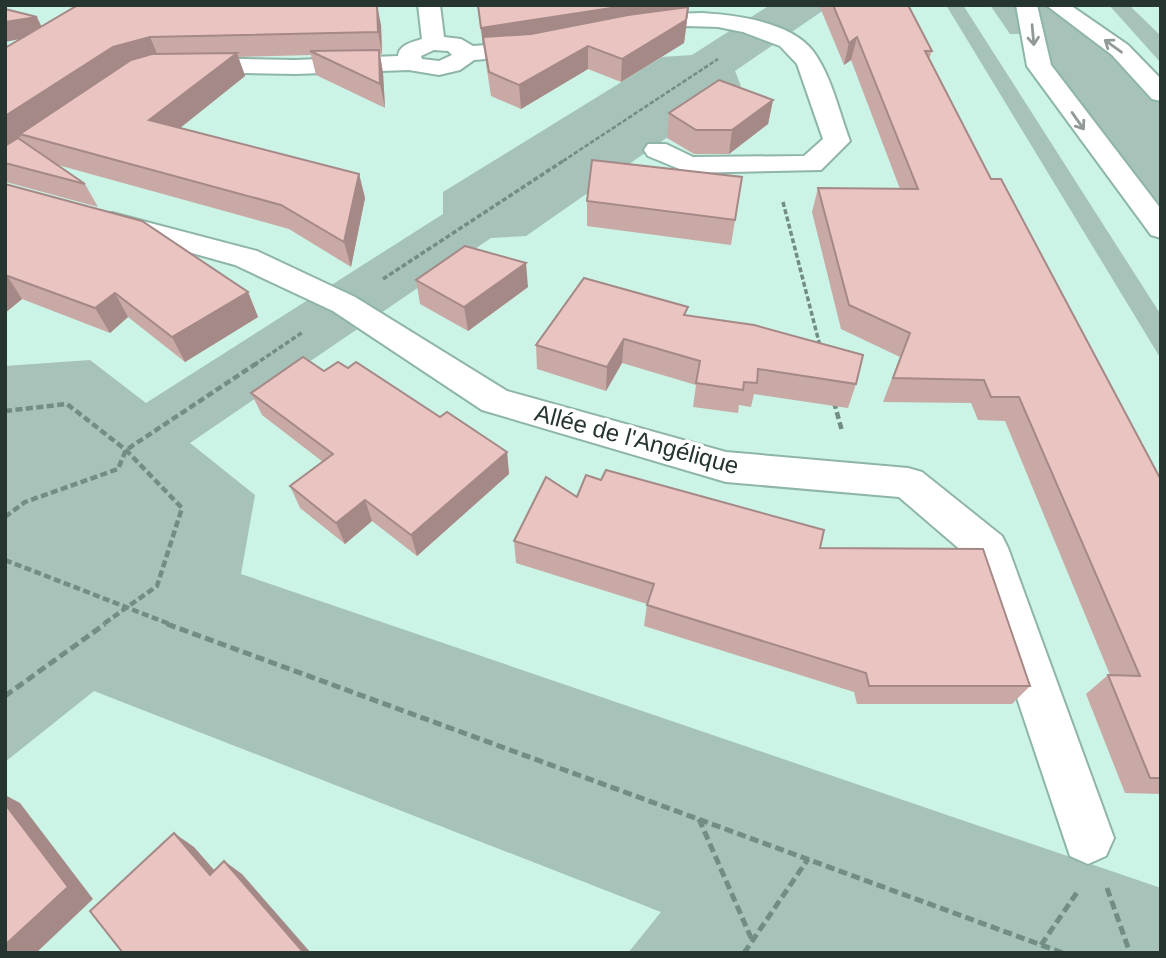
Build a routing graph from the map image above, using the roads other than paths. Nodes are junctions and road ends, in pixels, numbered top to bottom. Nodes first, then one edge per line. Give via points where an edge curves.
1 (429, 5) edge
2 (1026, 5) edge
3 (1056, 5) edge
4 (612, 32) edge
5 (434, 43) junction
6 (558, 43) edge
7 (465, 54) junction
8 (412, 63) junction
9 (172, 66) edge
10 (1161, 94) edge
11 (657, 150) dead end
12 (86, 214) edge
13 (1161, 229) edge
14 (1093, 850) road end

1 - 5 street
2 -> 13 street via 1039,66
10 -> 3 street via 1120,50
4 - 11 street via 690,18 736,21 794,44 804,56 837,141 811,164 689,164
5 - 7 street via 453,44
5 - 8 street via 413,50 409,54
6 - 7 street
7 - 8 street via 460,62 447,67 423,68
8 - 9 street
12 - 14 street, Allée de l'Angélique via 246,258 344,304 495,401 726,467 908,483 987,548

